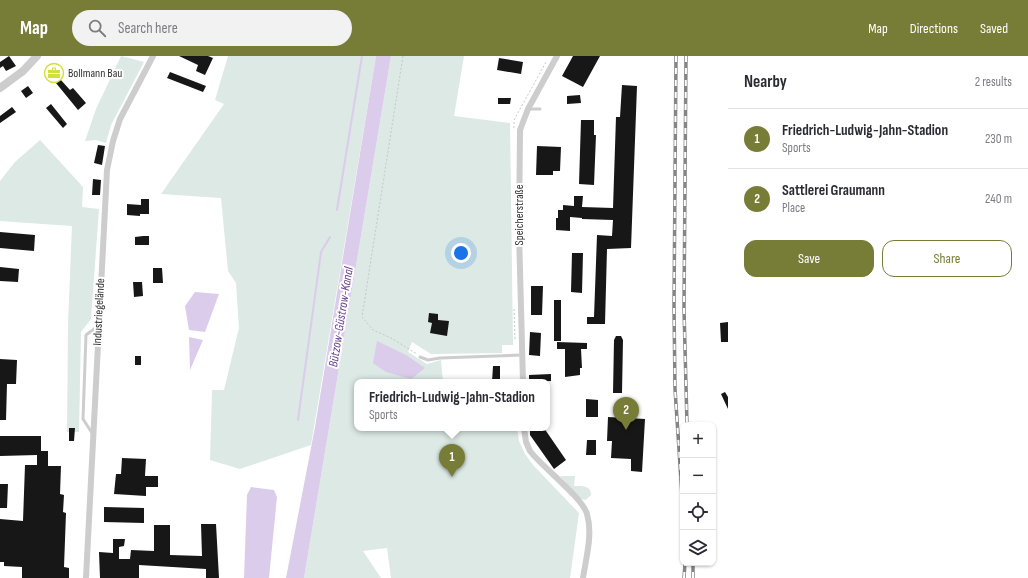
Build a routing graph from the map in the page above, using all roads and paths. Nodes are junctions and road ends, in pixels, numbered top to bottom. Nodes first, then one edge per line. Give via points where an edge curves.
1 (37, 56) edge
2 (153, 56) edge
3 (403, 56) edge
4 (557, 56) edge
5 (0, 88) edge
6 (528, 109) junction
7 (540, 109) dead end
8 (98, 326) junction
9 (522, 355) junction
10 (420, 356) joint
11 (523, 379) edge
12 (524, 431) edge
13 (93, 434) junction
14 (86, 578) edge
15 (583, 578) edge

1 - 5 street via 23,71
2 - 8 street, Industriegelände via 120,119 111,149 106,185
3 - 10 path via 362,317 373,330
4 - 6 street, Speicherstraße
6 - 7 lane
6 - 9 street, Speicherstraße via 520,130
8 - 13 street, Industriegelände
8 - 13 lane via 86,335 83,419
9 - 10 lane via 428,360
9 - 11 street, Speicherstraße
12 - 15 street via 526,442 533,455 577,500 587,514 589,539
13 - 14 street, Industriegelände

